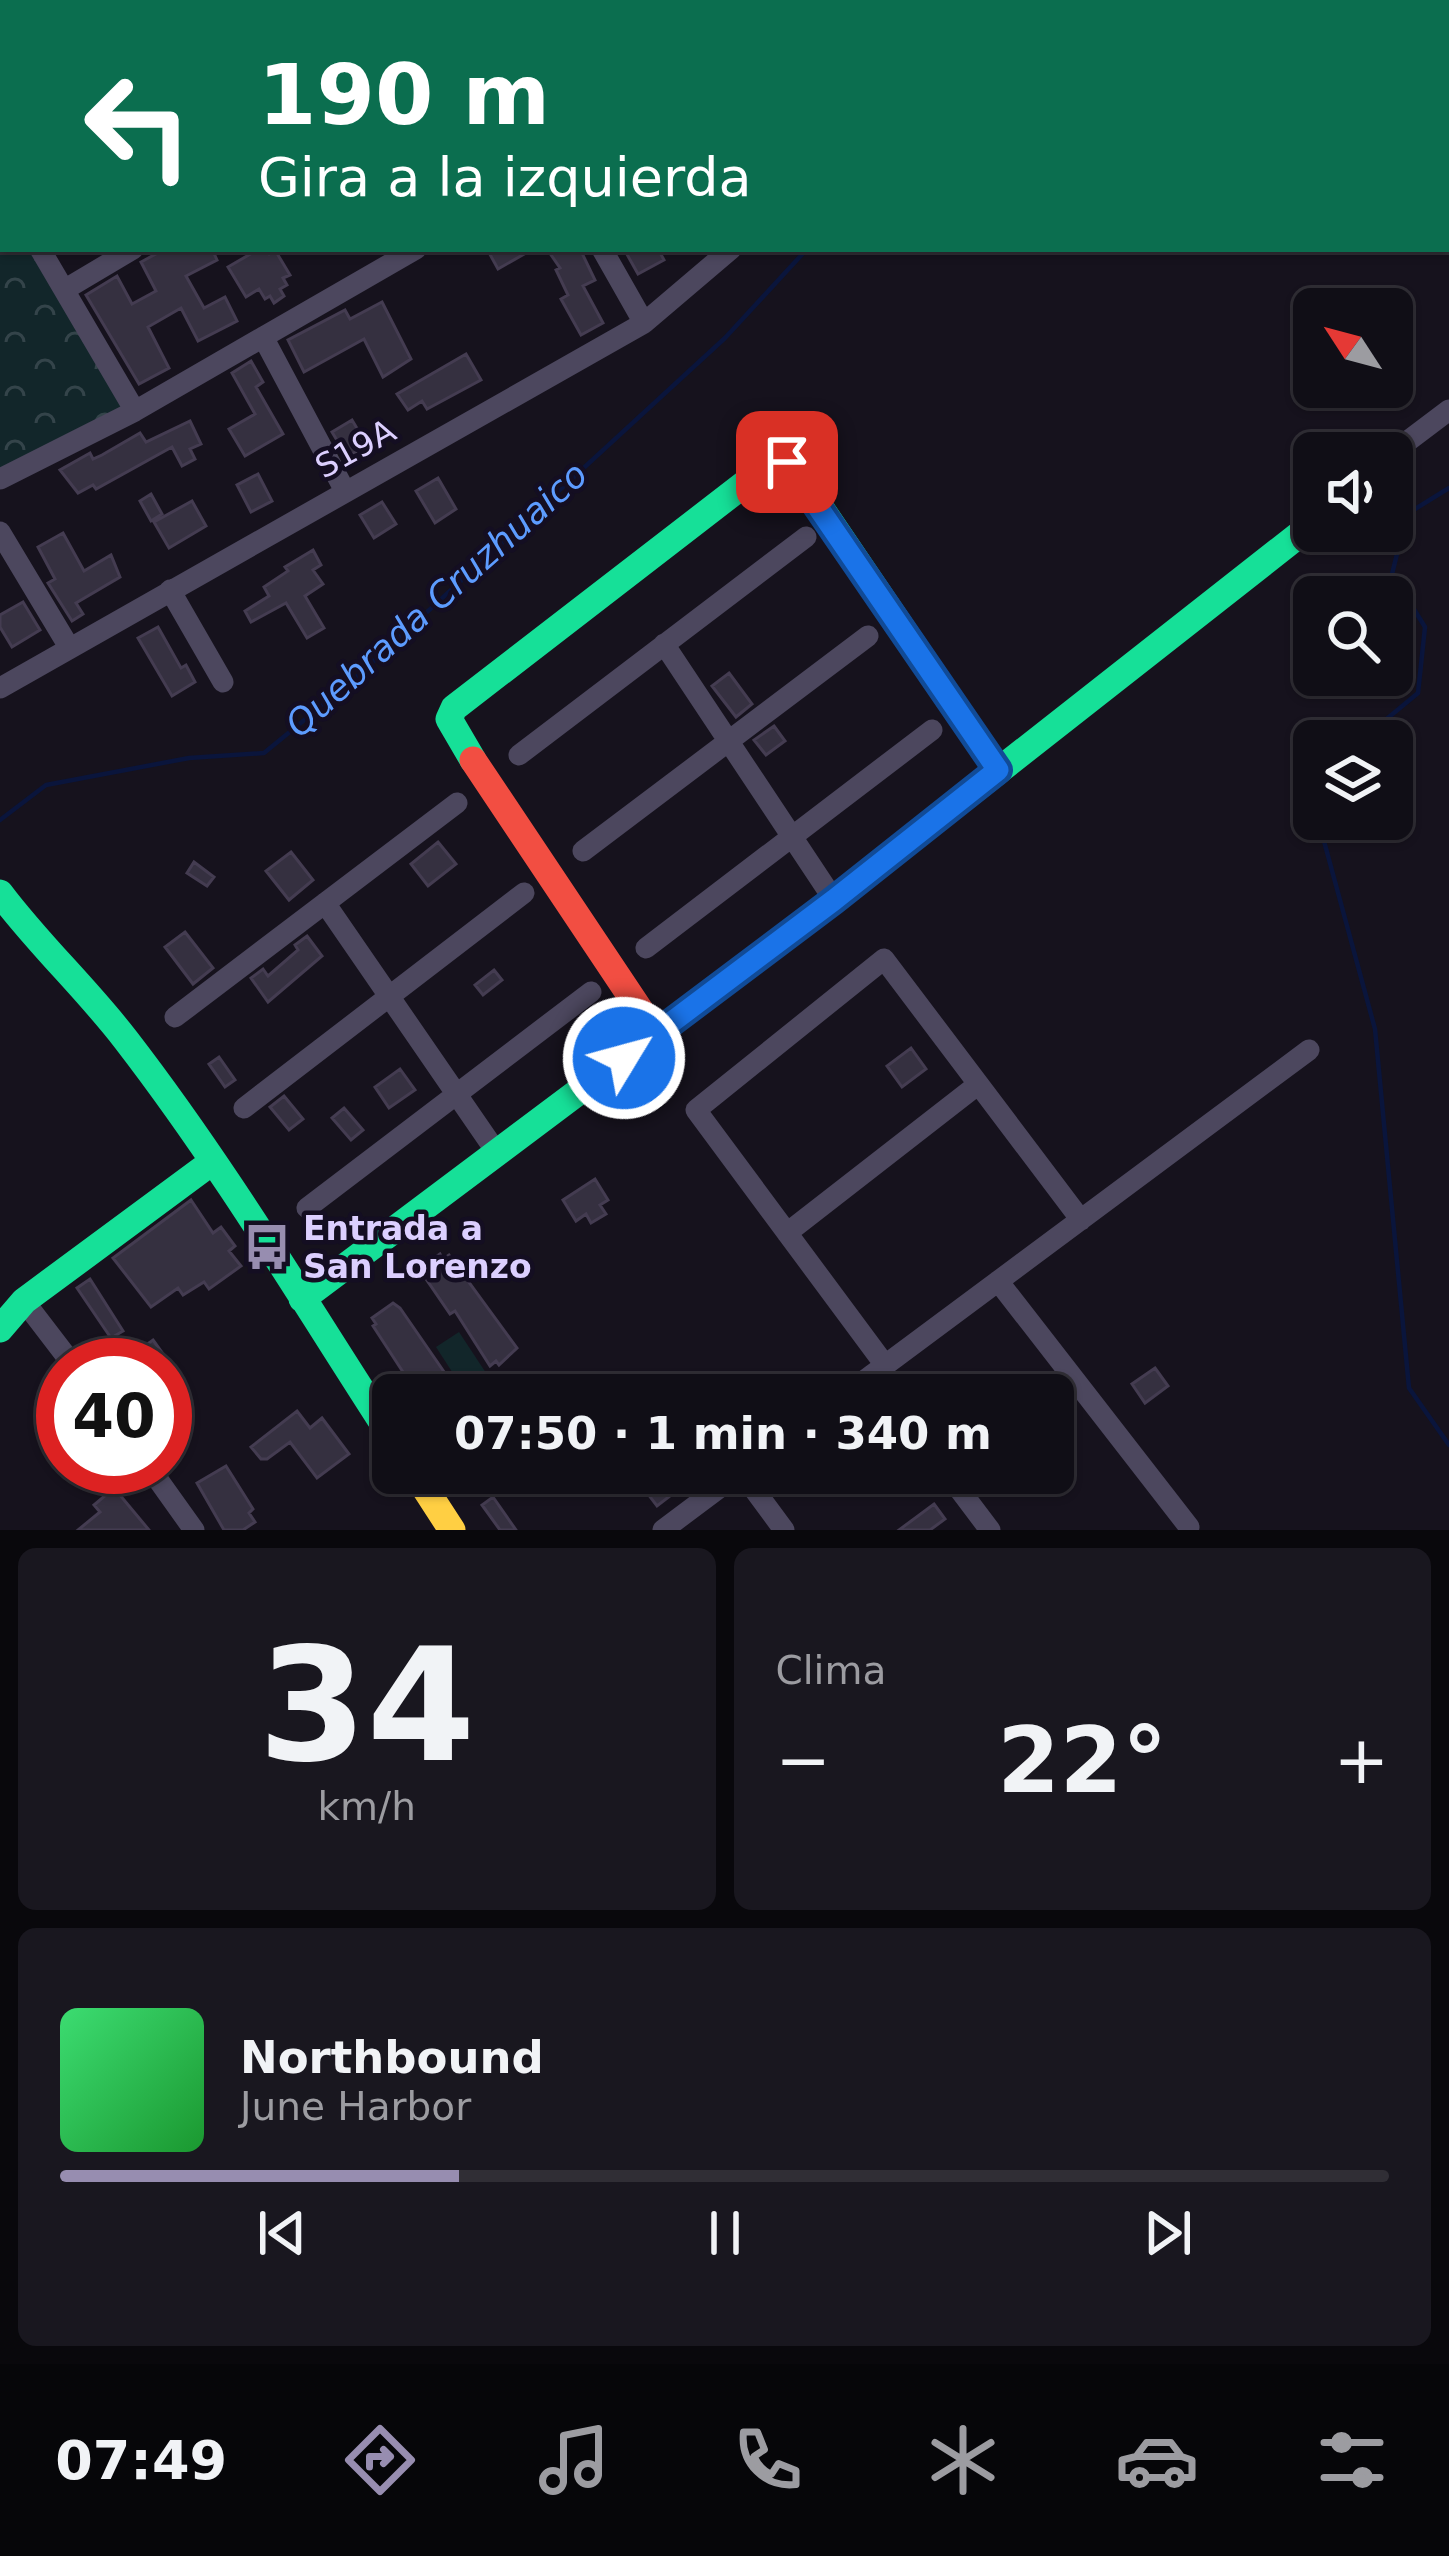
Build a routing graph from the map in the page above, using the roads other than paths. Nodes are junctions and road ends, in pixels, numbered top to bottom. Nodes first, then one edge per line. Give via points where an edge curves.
1 (42, 252) edge
2 (128, 252) edge
3 (405, 252) edge
4 (604, 252) edge
5 (727, 252) edge
6 (64, 290) junction
7 (644, 323) junction
8 (263, 337) junction
9 (1449, 410) edge
10 (135, 411) junction
11 (1413, 437) edge
12 (0, 479) edge
13 (345, 491) junction
14 (0, 532) edge
15 (806, 537) dead end
16 (1293, 540) edge
17 (170, 590) junction
18 (868, 637) dead end
19 (664, 644) junction
20 (69, 647) junction
21 (223, 682) dead end
22 (0, 688) edge
23 (932, 730) dead end
24 (729, 741) junction
25 (519, 755) dead end
26 (998, 770) junction
27 (457, 803) dead end
28 (792, 837) junction
29 (583, 851) dead end
30 (0, 892) edge
31 (524, 893) dead end
32 (834, 900) junction
33 (325, 903) junction
34 (646, 948) dead end
35 (592, 992) dead end
36 (389, 997) junction
37 (175, 1017) dead end
38 (656, 1034) junction
39 (1309, 1050) dead end
40 (976, 1086) junction
41 (456, 1095) junction
42 (244, 1108) dead end
43 (496, 1154) junction
44 (212, 1162) junction
45 (307, 1208) dead end
46 (1081, 1220) junction
47 (787, 1232) junction
48 (998, 1281) junction
49 (302, 1299) junction
50 (24, 1301) junction
51 (0, 1329) edge
52 (52, 1338) edge
53 (879, 1369) junction
54 (872, 1374) edge
55 (881, 1374) edge
56 (372, 1407) edge
57 (168, 1494) edge
58 (429, 1494) edge
59 (712, 1494) edge
60 (757, 1494) edge
61 (963, 1494) edge
62 (1189, 1527) edge
63 (194, 1530) edge
64 (452, 1530) edge
65 (663, 1530) edge
66 (784, 1530) edge
67 (990, 1530) edge

1 - 6 street
2 - 6 street
3 - 8 street
4 - 7 street
5 - 7 street, S19A
6 - 10 street
7 - 13 street, S19A
8 - 10 street
8 - 13 street
9 - 11 street
10 - 12 street
13 - 17 street, S19A
14 - 20 street
15 - 19 street
16 - 26 street
17 - 20 street, S19A
17 - 21 street
18 - 24 street
19 - 24 street
19 - 25 street
20 - 22 street, S19A
23 - 28 street
24 - 28 street
24 - 29 street
26 - 32 street
26 - 38 street via 782,460 472,694 454,708 450,725
27 - 33 street
28 - 32 street
28 - 34 street
30 - 44 street via 125,1037
31 - 36 street
32 - 38 street
33 - 36 street
33 - 37 street
35 - 41 street
36 - 41 street
36 - 42 street
38 - 43 street
39 - 46 street
40 - 46 street
40 - 47 street
40 - 47 street via 884,958 696,1110
41 - 43 street
41 - 45 street
43 - 49 street
44 - 49 street
44 - 50 street
46 - 48 street
47 - 53 street
48 - 53 street
48 - 62 street
49 - 56 street
50 - 51 street
50 - 52 street
53 - 54 street
53 - 55 street
57 - 63 street
58 - 64 street
59 - 65 street
60 - 66 street
61 - 67 street

